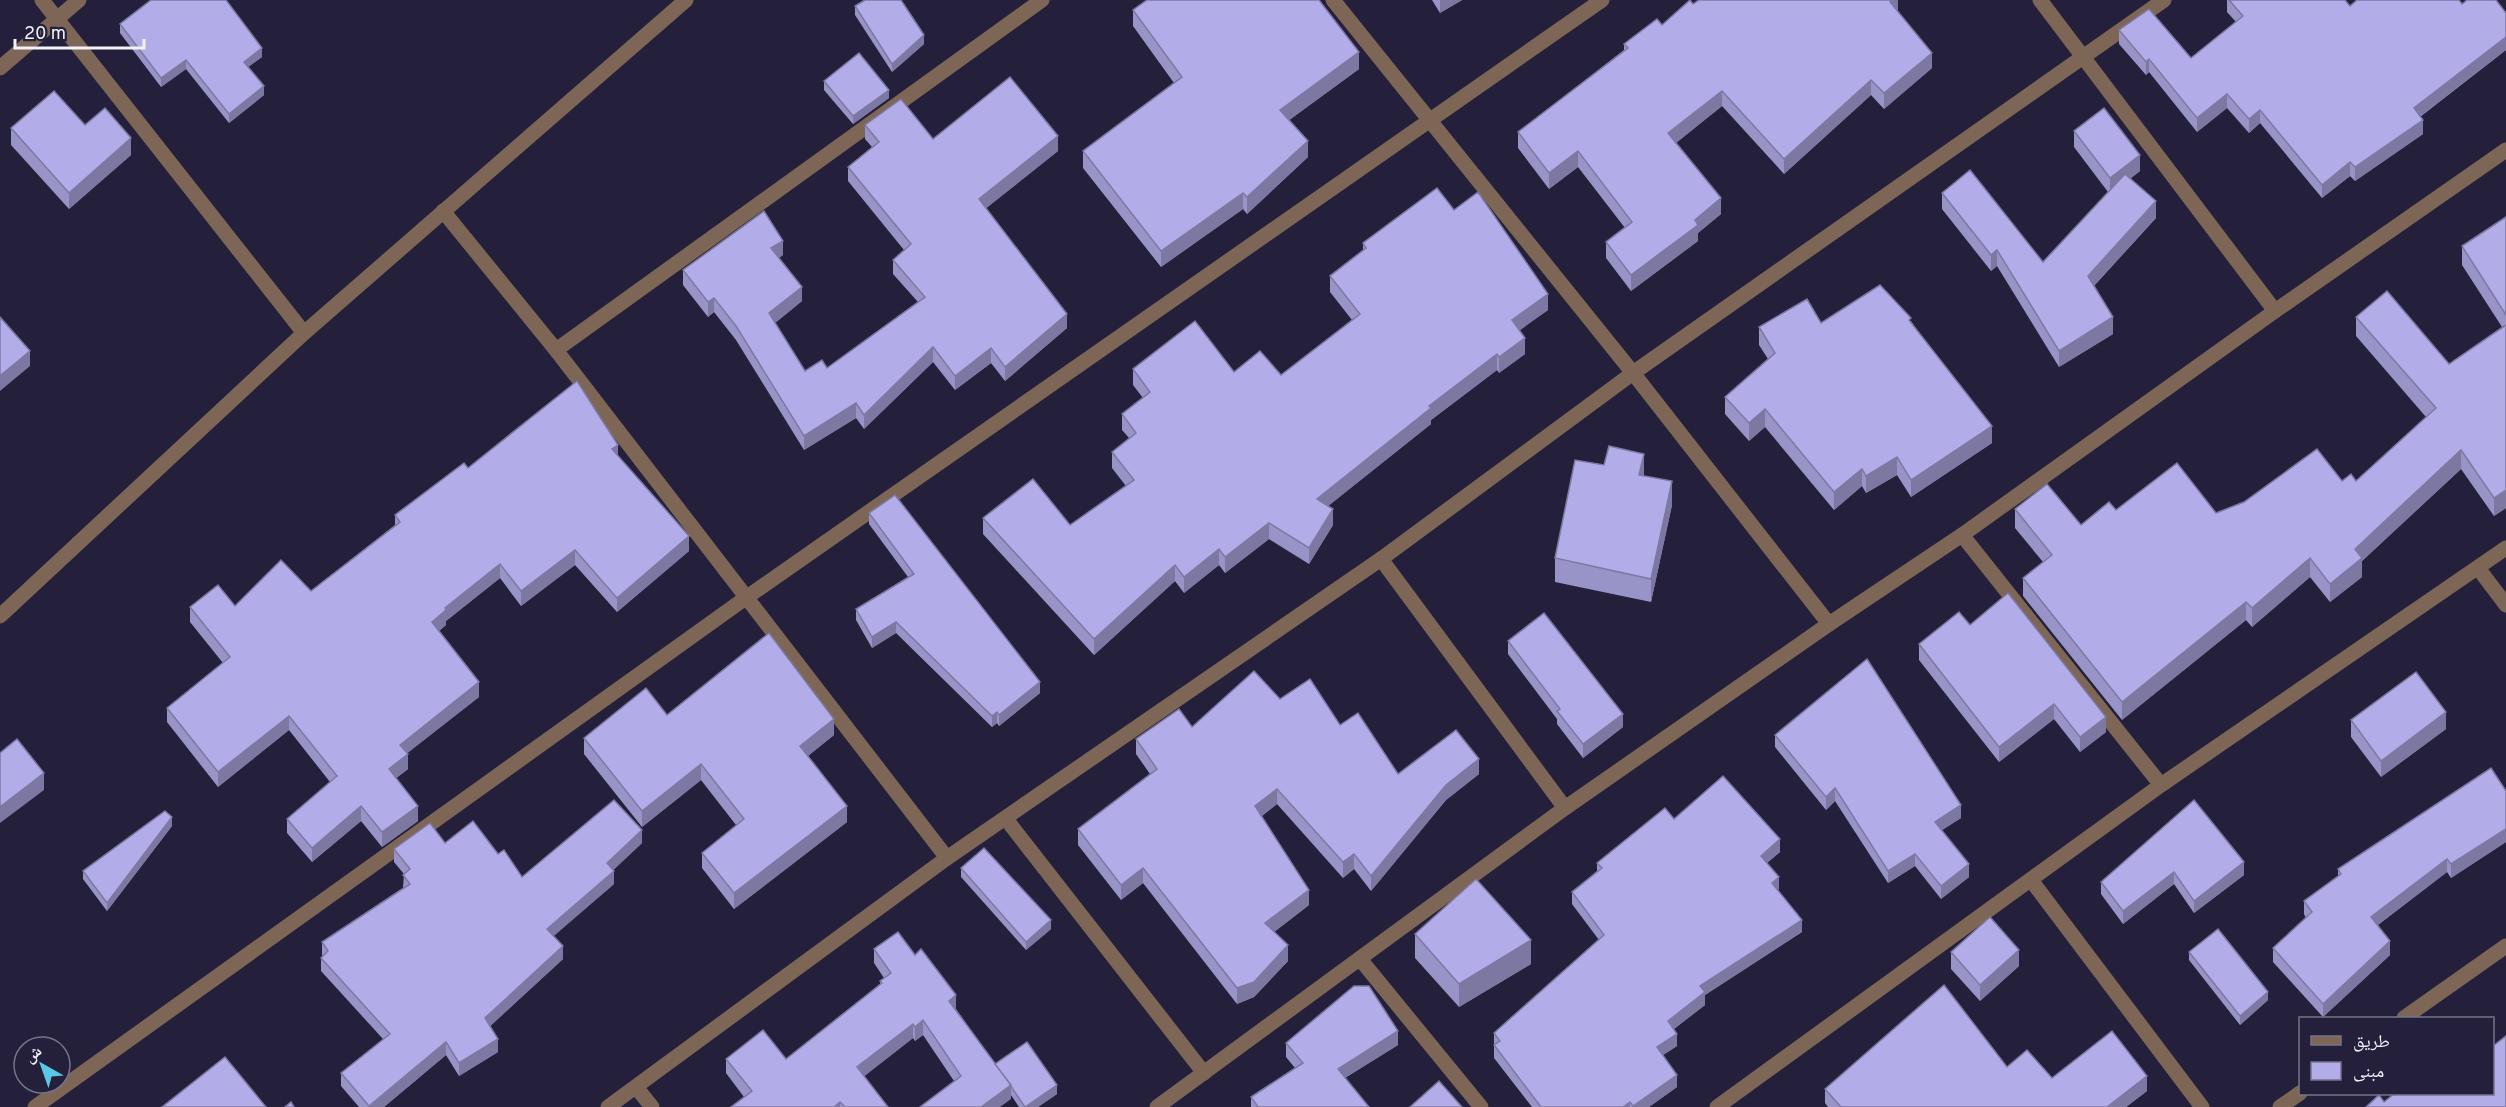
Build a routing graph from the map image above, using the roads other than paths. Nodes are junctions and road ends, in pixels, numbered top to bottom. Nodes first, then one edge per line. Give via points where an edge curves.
1 (42, 0) edge
2 (79, 0) edge
3 (686, 0) edge
4 (1042, 0) edge
5 (1333, 0) edge
6 (1602, 0) edge
7 (2040, 0) edge
8 (2164, 0) edge
9 (57, 19) junction
10 (2083, 57) junction
11 (0, 68) edge
12 (1430, 122) junction
13 (2506, 150) edge
14 (443, 211) junction
15 (2276, 311) junction
16 (304, 333) junction
17 (556, 350) junction
18 (1633, 373) junction
19 (1962, 535) junction
20 (2506, 548) edge
21 (1381, 559) junction
22 (2478, 568) junction
23 (747, 597) junction
24 (2506, 605) edge
25 (0, 616) edge
26 (1829, 624) junction
27 (2161, 785) junction
28 (1565, 808) junction
29 (1006, 819) junction
30 (947, 858) junction
31 (2031, 880) junction
32 (2506, 946) edge
33 (1360, 959) junction
34 (2405, 1017) edge
35 (1204, 1073) junction
36 (636, 1087) junction
37 (2299, 1094) edge
38 (35, 1107) edge
39 (608, 1107) edge
40 (652, 1107) edge
41 (1157, 1107) edge
42 (1481, 1107) edge
43 (1717, 1107) edge
44 (2202, 1107) edge
45 (2280, 1107) edge

1 - 9 street
2 - 9 street
3 - 14 street
4 - 17 street
5 - 12 street
6 - 12 street
7 - 10 street
8 - 10 street
9 - 11 street
9 - 16 street
10 - 15 street
10 - 18 street
12 - 18 street
12 - 23 street
13 - 15 street
14 - 16 street
14 - 17 street
15 - 19 street
16 - 25 street
17 - 23 street
18 - 21 street
18 - 26 street
19 - 26 street
19 - 27 street
20 - 22 street
21 - 28 street
21 - 29 street
22 - 24 street
22 - 27 street
23 - 30 street
23 - 38 street
26 - 28 street
27 - 31 street
28 - 33 street
29 - 30 street
29 - 35 street
30 - 36 street
31 - 43 street
31 - 44 street
32 - 34 street
33 - 35 street
33 - 42 street
35 - 41 street
36 - 39 street
36 - 40 street
37 - 45 street

